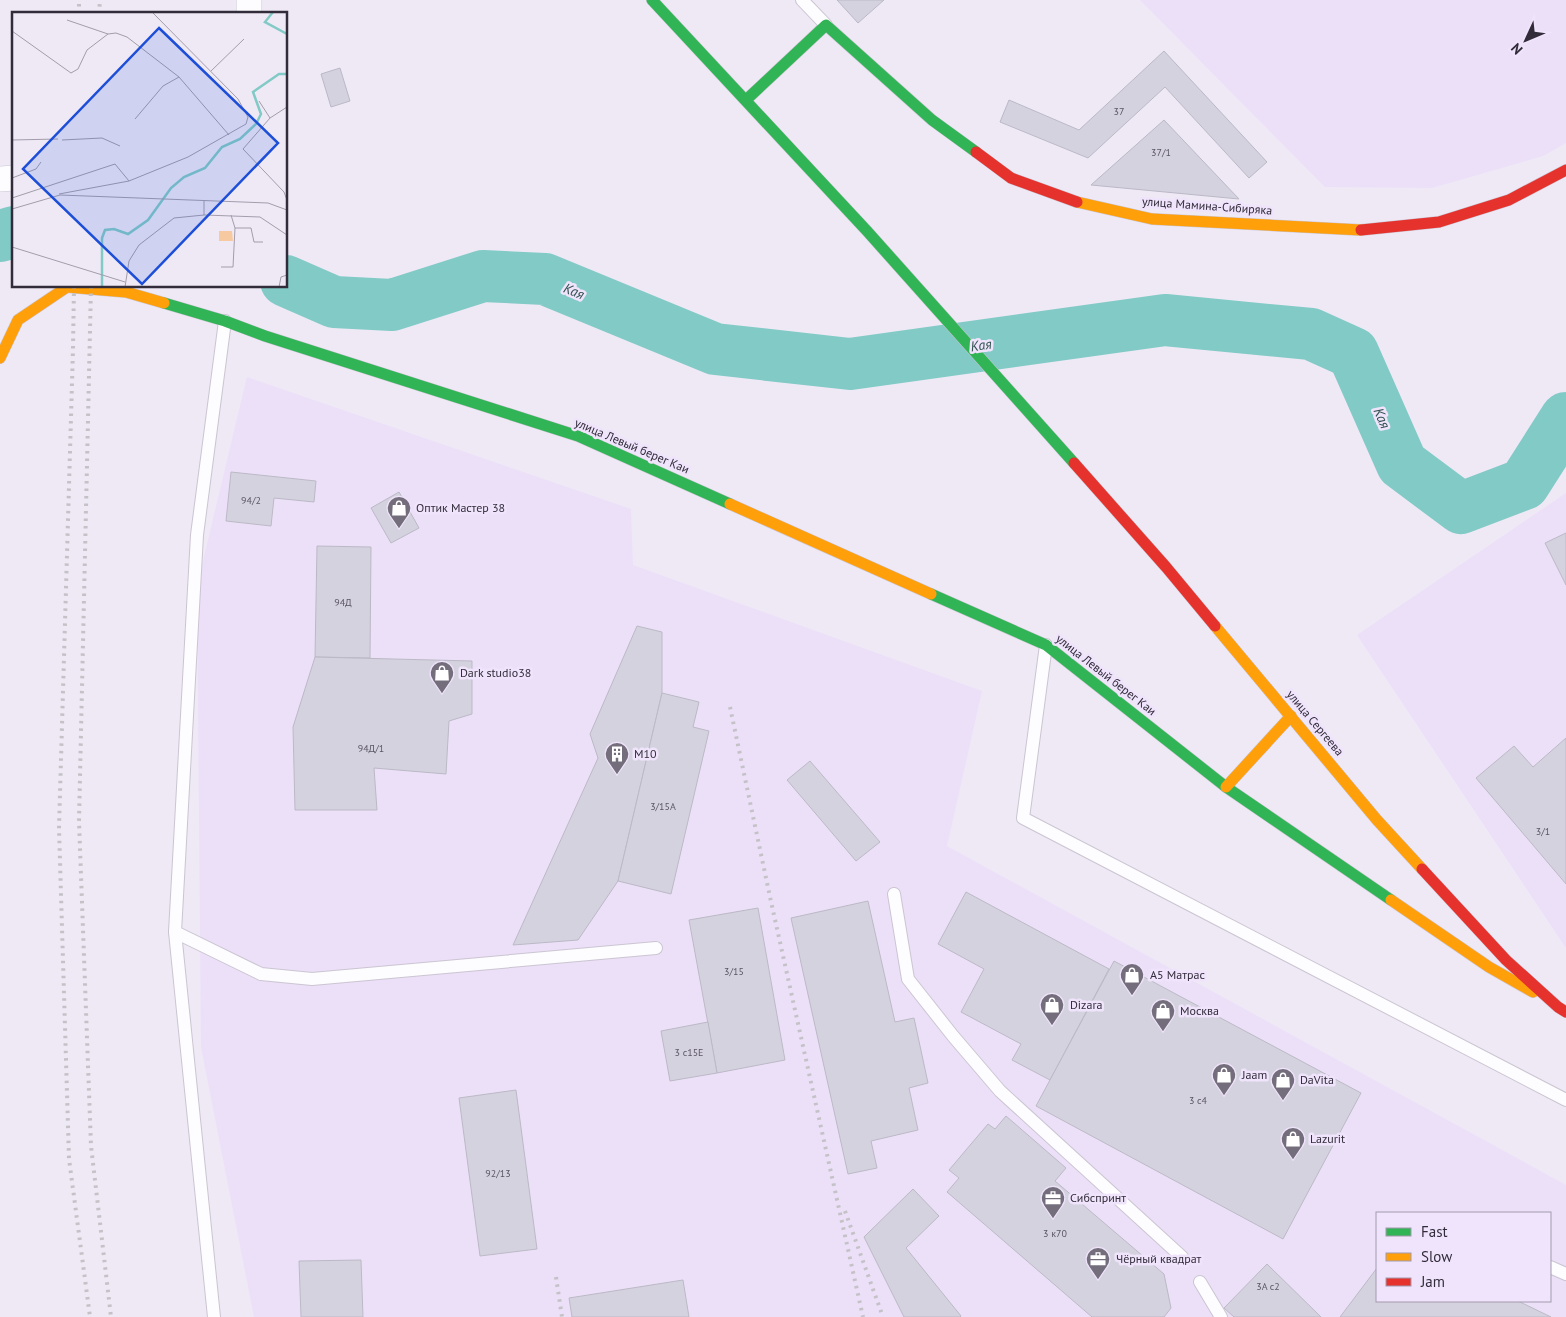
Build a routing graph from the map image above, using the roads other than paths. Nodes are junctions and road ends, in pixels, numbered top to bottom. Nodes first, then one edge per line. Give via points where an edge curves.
1 (652, 0) edge
2 (802, 0) edge
3 (826, 25) junction
4 (746, 100) junction
5 (1566, 170) edge
6 (66, 288) edge
7 (79, 288) edge
8 (225, 321) junction
9 (0, 358) edge
10 (1046, 645) junction
11 (1291, 716) junction
12 (1226, 787) junction
13 (894, 894) dead end
14 (175, 932) junction
15 (656, 948) dead end
16 (1562, 1010) edge
17 (1566, 1100) edge
18 (1182, 1257) dead end
19 (1551, 1267) edge
20 (1566, 1274) edge
21 (1200, 1282) dead end
22 (214, 1317) edge
23 (1222, 1317) edge

1 - 4 street, улица Сергеева
2 - 3 lane
3 - 4 street
3 - 5 street, улица Мамина-Сибиряка via 932,120 1011,178 1074,201 1152,218 1360,230 1439,222 1510,200
4 - 11 street, улица Сергеева via 1166,567
6 - 9 street, улица Левый берег Каи via 18,320
7 - 8 street, улица Левый берег Каи via 126,292
8 - 10 street, улица Левый берег Каи via 578,436
8 - 14 lane via 197,535
10 - 12 street, улица Левый берег Каи
10 - 17 lane via 1023,818
11 - 12 street
11 - 16 street, улица Сергеева via 1455,906 1506,960
12 - 16 street, улица Левый берег Каи via 1489,967
13 - 18 lane via 908,979 953,1036 1000,1091
14 - 15 lane via 261,974 312,979
14 - 22 lane
19 - 20 lane
21 - 23 lane

